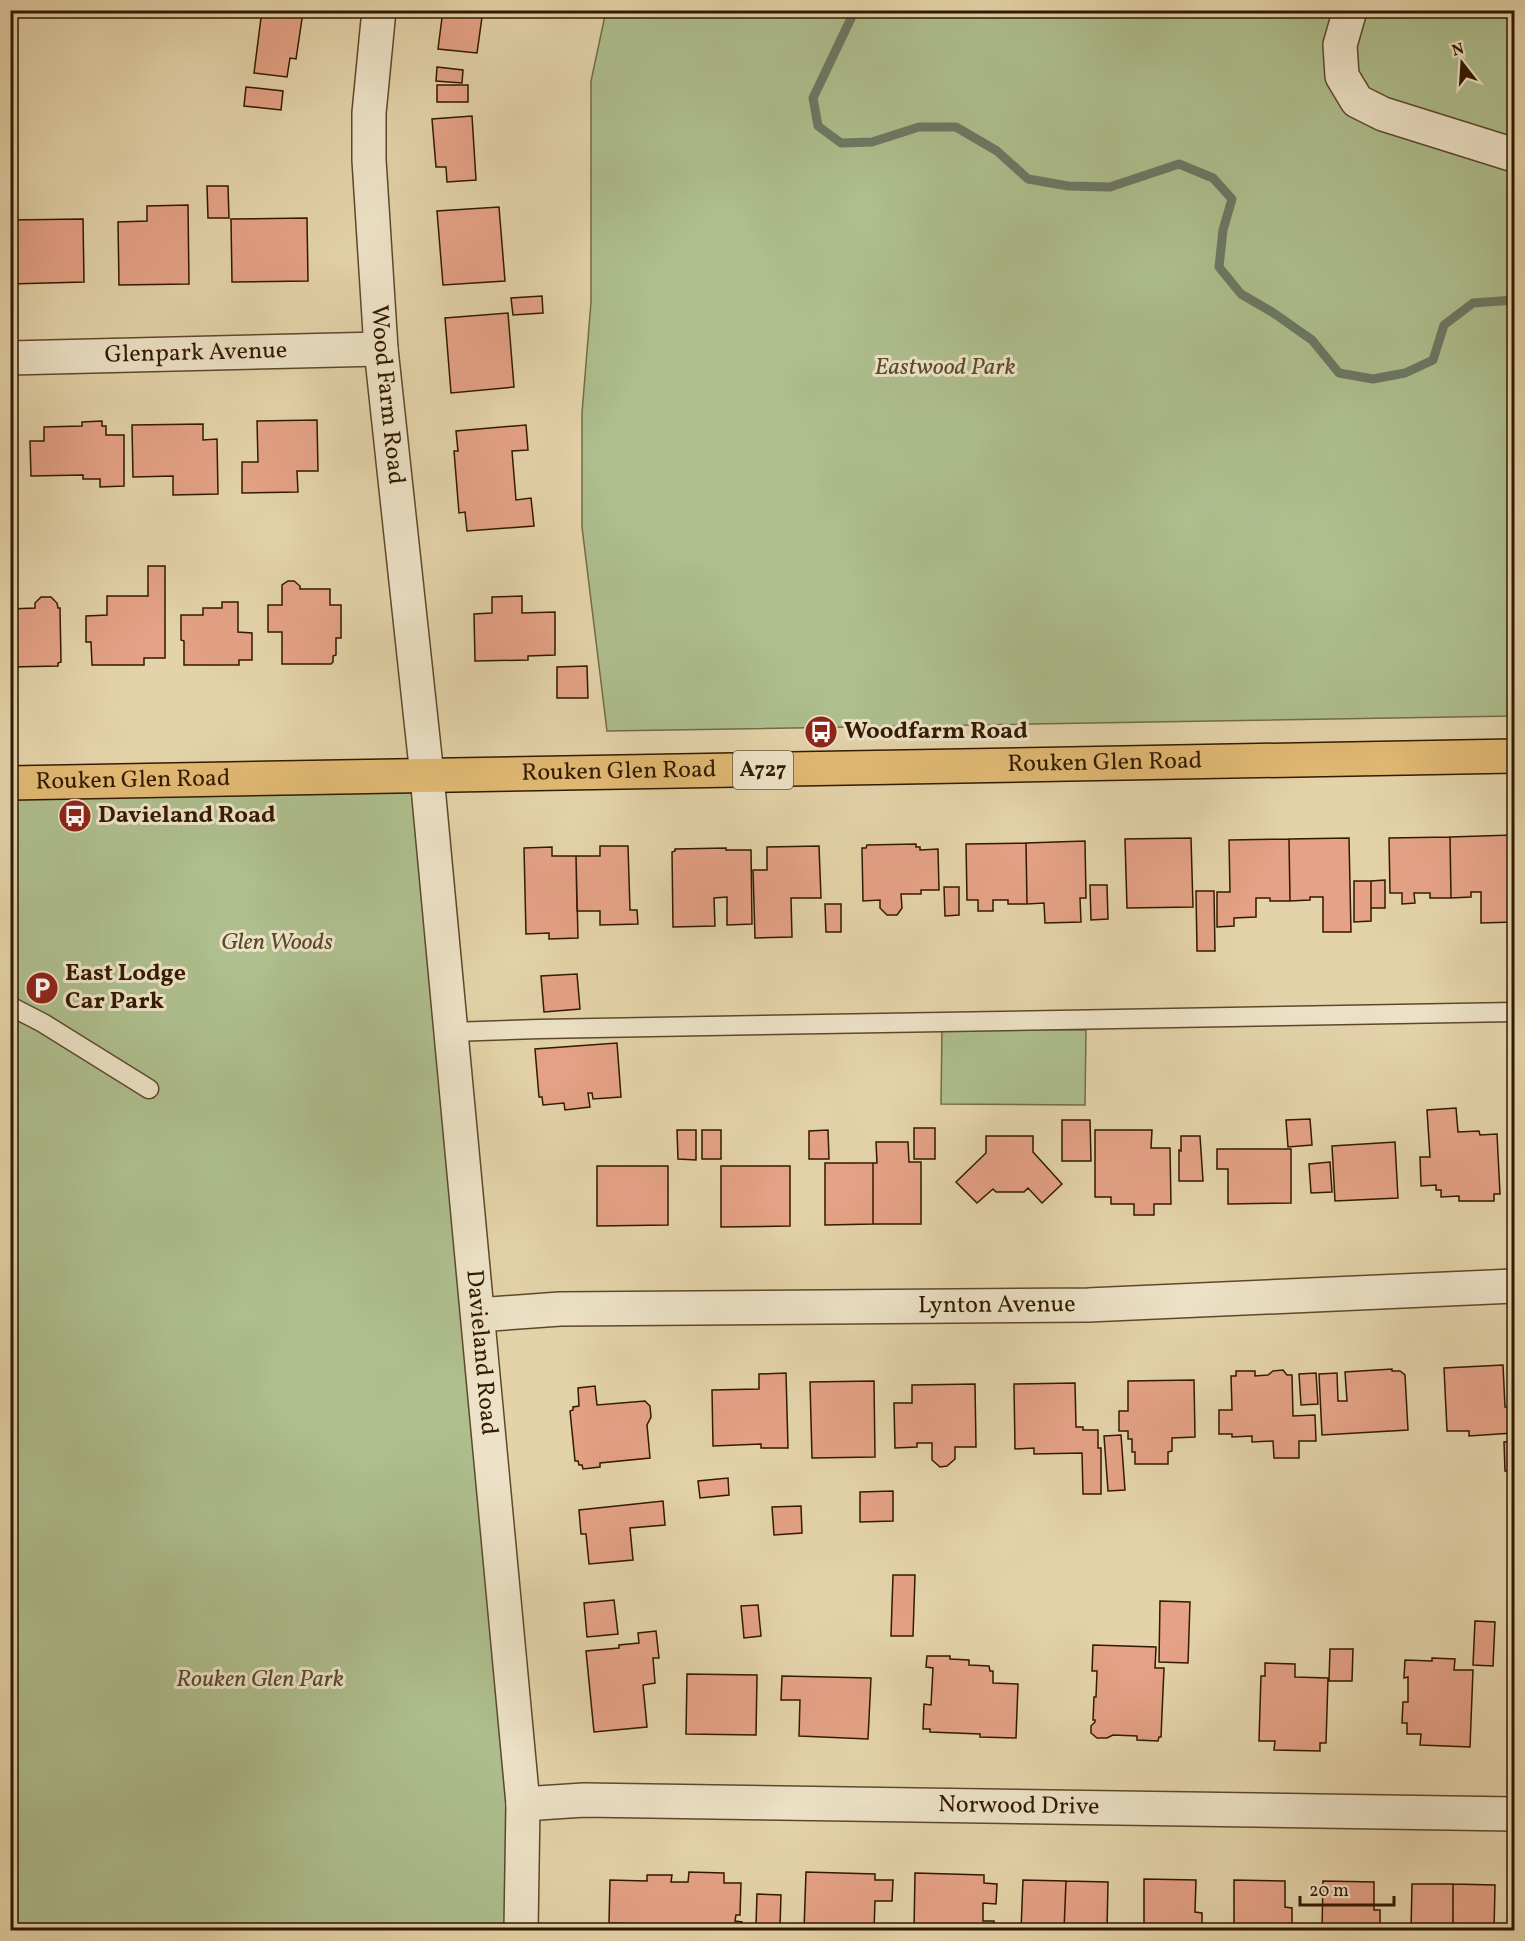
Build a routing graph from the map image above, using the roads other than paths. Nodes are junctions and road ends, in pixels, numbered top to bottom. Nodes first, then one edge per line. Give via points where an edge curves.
1 (379, 10) edge
2 (1350, 10) edge
3 (1515, 154) edge
4 (381, 349) junction
5 (10, 358) edge
6 (1515, 756) edge
7 (427, 776) junction
8 (10, 783) edge
9 (10, 1006) edge
10 (1515, 1012) edge
11 (451, 1032) junction
12 (149, 1089) dead end
13 (1515, 1286) edge
14 (478, 1315) junction
15 (523, 1804) junction
16 (1515, 1814) edge
17 (521, 1930) edge

1 - 4 street, Wood Farm Road via 369,113 369,160
2 - 3 street via 1340,45 1342,76 1357,101 1383,114
4 - 5 street, Glenpark Avenue
4 - 7 street, Wood Farm Road
6 - 7 main road, Rouken Glen Road / A727
7 - 8 main road, Rouken Glen Road / A727
7 - 11 street, Davieland Road
9 - 12 lane
10 - 11 lane
11 - 14 street, Davieland Road
13 - 14 street, Lynton Avenue via 1088,1305 560,1309
14 - 15 street, Davieland Road
15 - 16 street, Norwood Drive via 584,1800
15 - 17 street, Davieland Road

